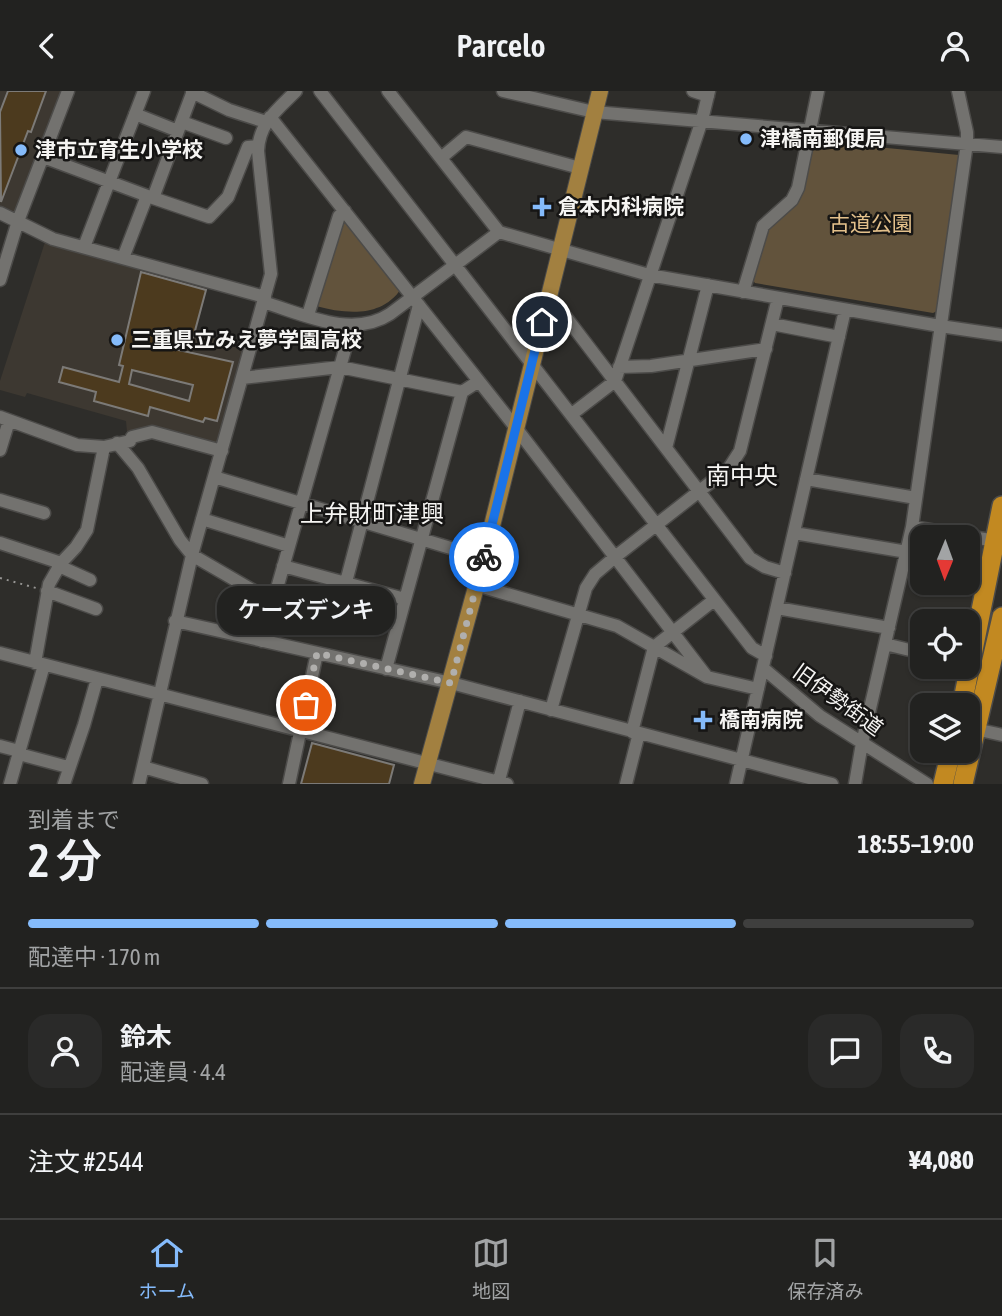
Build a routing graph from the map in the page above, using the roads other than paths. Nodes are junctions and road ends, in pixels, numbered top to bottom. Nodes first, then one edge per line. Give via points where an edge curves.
1 (68, 91) edge
2 (144, 91) edge
3 (192, 91) edge
4 (296, 91) edge
5 (320, 91) edge
6 (388, 91) edge
7 (503, 91) edge
8 (600, 91) edge
9 (693, 91) edge
10 (818, 91) edge
11 (958, 91) edge
12 (709, 93) edge
13 (594, 112) junction
14 (135, 114) junction
15 (268, 119) junction
16 (702, 120) junction
17 (180, 126) junction
18 (809, 130) junction
19 (226, 138) dead end
20 (967, 143) junction
21 (258, 146) junction
22 (1002, 147) edge
23 (43, 157) junction
24 (441, 158) junction
25 (580, 168) junction
26 (108, 181) junction
27 (150, 197) junction
28 (345, 211) junction
29 (0, 213) edge
30 (18, 221) junction
31 (499, 232) junction
32 (84, 247) junction
33 (561, 249) junction
34 (123, 258) junction
35 (455, 263) junction
36 (649, 275) junction
37 (0, 280) edge
38 (708, 285) junction
39 (743, 292) junction
40 (778, 297) junction
41 (264, 300) junction
42 (416, 300) junction
43 (547, 302) junction
44 (845, 310) junction
45 (308, 316) junction
46 (772, 324) junction
47 (352, 325) junction
48 (940, 326) junction
49 (1002, 335) edge
50 (839, 337) junction
51 (766, 349) junction
52 (688, 361) junction
53 (532, 362) junction
54 (340, 367) junction
55 (619, 367) junction
56 (242, 378) junction
57 (399, 379) junction
58 (479, 381) junction
59 (615, 381) junction
60 (463, 392) junction
61 (572, 414) junction
62 (5, 419) edge
63 (516, 428) junction
64 (117, 443) junction
65 (104, 447) junction
66 (666, 447) junction
67 (0, 450) edge
68 (222, 451) junction
69 (214, 477) junction
70 (806, 479) junction
71 (701, 492) junction
72 (916, 498) junction
73 (0, 500) edge
74 (301, 503) junction
75 (1002, 506) edge
76 (44, 513) dead end
77 (202, 519) junction
78 (362, 521) junction
79 (912, 525) edge
80 (657, 526) junction
81 (794, 533) junction
82 (910, 537) edge
83 (980, 538) edge
84 (422, 539) junction
85 (996, 541) junction
86 (0, 543) edge
87 (289, 546) junction
88 (907, 552) junction
89 (192, 555) junction
90 (615, 557) junction
91 (484, 558) junction
92 (60, 564) junction
93 (283, 566) junction
94 (785, 573) junction
95 (90, 580) dead end
96 (346, 582) junction
97 (476, 585) junction
98 (47, 591) junction
99 (275, 595) junction
100 (405, 599) junction
101 (715, 600) junction
102 (778, 608) junction
103 (96, 609) dead end
104 (980, 614) edge
105 (578, 615) junction
106 (1002, 617) edge
107 (175, 621) junction
108 (398, 624) junction
109 (889, 628) junction
110 (671, 632) junction
111 (262, 641) junction
112 (885, 644) junction
113 (654, 647) junction
114 (910, 650) edge
115 (0, 653) edge
116 (317, 653) junction
117 (764, 662) junction
118 (40, 664) junction
119 (386, 669) junction
120 (707, 677) junction
121 (97, 679) junction
122 (451, 683) junction
123 (758, 689) junction
124 (159, 695) junction
125 (520, 701) junction
126 (980, 708) edge
127 (551, 710) junction
128 (980, 730) edge
129 (300, 731) junction
130 (636, 732) junction
131 (1002, 735) edge
132 (862, 743) junction
133 (0, 746) edge
134 (19, 753) junction
135 (741, 760) junction
136 (428, 763) junction
137 (948, 763) edge
138 (968, 763) edge
139 (68, 767) junction
140 (143, 767) junction
141 (797, 780) edge
142 (501, 783) edge
143 (10, 784) edge
144 (64, 784) edge
145 (139, 784) edge
146 (202, 784) edge
147 (289, 784) edge
148 (422, 784) edge
149 (626, 784) edge
150 (736, 784) edge
151 (832, 784) edge
152 (855, 784) edge
153 (927, 784) edge
154 (943, 784) edge
155 (963, 784) edge

1 - 23 street
2 - 14 street
3 - 15 street via 229,110
3 - 17 street
4 - 15 street
5 - 35 street, 旧伊勢街道
6 - 24 street
7 - 13 street
8 - 13 main road
9 - 12 street
10 - 18 street
11 - 20 street
12 - 16 street
13 - 16 street
13 - 25 main road
14 - 17 street
14 - 26 street
15 - 21 street
15 - 28 street
16 - 18 street
16 - 36 street
17 - 19 street
17 - 27 street
18 - 20 street
18 - 39 street via 798,188 758,234
20 - 22 street
20 - 48 street
21 - 27 street via 248,147 228,197 209,217
21 - 41 street via 271,263
23 - 26 street
23 - 30 street
24 - 25 street via 466,137
24 - 31 street
25 - 33 main road
26 - 27 street
26 - 32 street
27 - 34 street
28 - 42 street
28 - 45 street via 339,216
29 - 30 street
30 - 32 street via 53,239
30 - 37 street
31 - 33 street
31 - 35 street
32 - 34 street
33 - 36 street
33 - 43 main road
34 - 41 street
35 - 42 street
35 - 53 street, 旧伊勢街道
36 - 38 street
36 - 55 street
38 - 39 street
38 - 52 street
39 - 40 street
40 - 44 street
40 - 46 street
41 - 45 street
41 - 56 street
42 - 47 street via 373,323
42 - 57 street
42 - 58 street
43 - 53 main road
43 - 59 street via 562,312
44 - 48 street
44 - 50 street
45 - 47 street
46 - 50 street
46 - 51 street
47 - 54 street
48 - 49 street
48 - 72 street
50 - 70 street
51 - 52 street
51 - 71 street via 740,451 729,468
52 - 55 street
52 - 66 street
53 - 61 street, 旧伊勢街道
53 - 63 main road
54 - 56 street
54 - 57 street
54 - 74 street
55 - 59 street
56 - 68 street
57 - 60 street
57 - 78 street
58 - 60 street
58 - 63 street
59 - 61 street
59 - 66 street
60 - 84 street
61 - 80 street, 旧伊勢街道
62 - 65 street via 77,445
62 - 67 street
63 - 90 street
63 - 91 main road
64 - 65 street
64 - 68 street via 152,432
64 - 89 street via 138,468
65 - 92 street via 86,530
66 - 71 street
68 - 69 street
69 - 74 street
69 - 77 street
70 - 72 street
70 - 81 street
71 - 80 street
71 - 94 street via 750,558
72 - 79 street
73 - 76 street
74 - 78 street
74 - 87 street
75 - 85 highway
77 - 87 street
77 - 89 street
78 - 84 street
78 - 96 street
80 - 90 street
80 - 101 street, 旧伊勢街道
81 - 88 street
81 - 94 street
82 - 88 street
83 - 85 street
84 - 91 street
84 - 100 street
85 - 104 highway
86 - 92 street
87 - 93 street
88 - 109 street
89 - 99 street
89 - 107 street
90 - 105 street via 589,583
90 - 110 street
91 - 97 main road
92 - 95 street
92 - 98 street
93 - 96 street
93 - 99 street
94 - 102 street
96 - 100 street
97 - 105 street
97 - 122 main road
98 - 103 street
98 - 118 street
99 - 108 street
99 - 111 street
100 - 108 street
101 - 110 street
101 - 117 street, 旧伊勢街道
102 - 109 street
102 - 117 street
105 - 113 street via 617,627
105 - 127 street
106 - 126 highway
107 - 111 street
107 - 124 street
108 - 119 street
109 - 112 street
110 - 113 street
110 - 120 street
111 - 116 street
112 - 114 street
112 - 132 street
113 - 120 street
113 - 130 street
115 - 118 street
116 - 119 street
116 - 129 street
117 - 123 street
117 - 132 street, 旧伊勢街道 via 820,716
118 - 121 street
118 - 134 street
119 - 122 street
120 - 123 street
121 - 124 street
121 - 139 street
122 - 125 street
122 - 136 main road
123 - 135 street
124 - 129 street
124 - 140 street
125 - 127 street
125 - 142 street
127 - 130 street
128 - 131 street
129 - 136 street
129 - 147 street
130 - 135 street
130 - 149 street
132 - 152 street
132 - 153 street, 旧伊勢街道
133 - 134 street
134 - 139 street
134 - 143 street
135 - 141 street
135 - 150 street
136 - 142 street
136 - 148 main road
137 - 154 highway
138 - 155 highway
139 - 144 street
140 - 145 street
140 - 146 street
141 - 151 street

